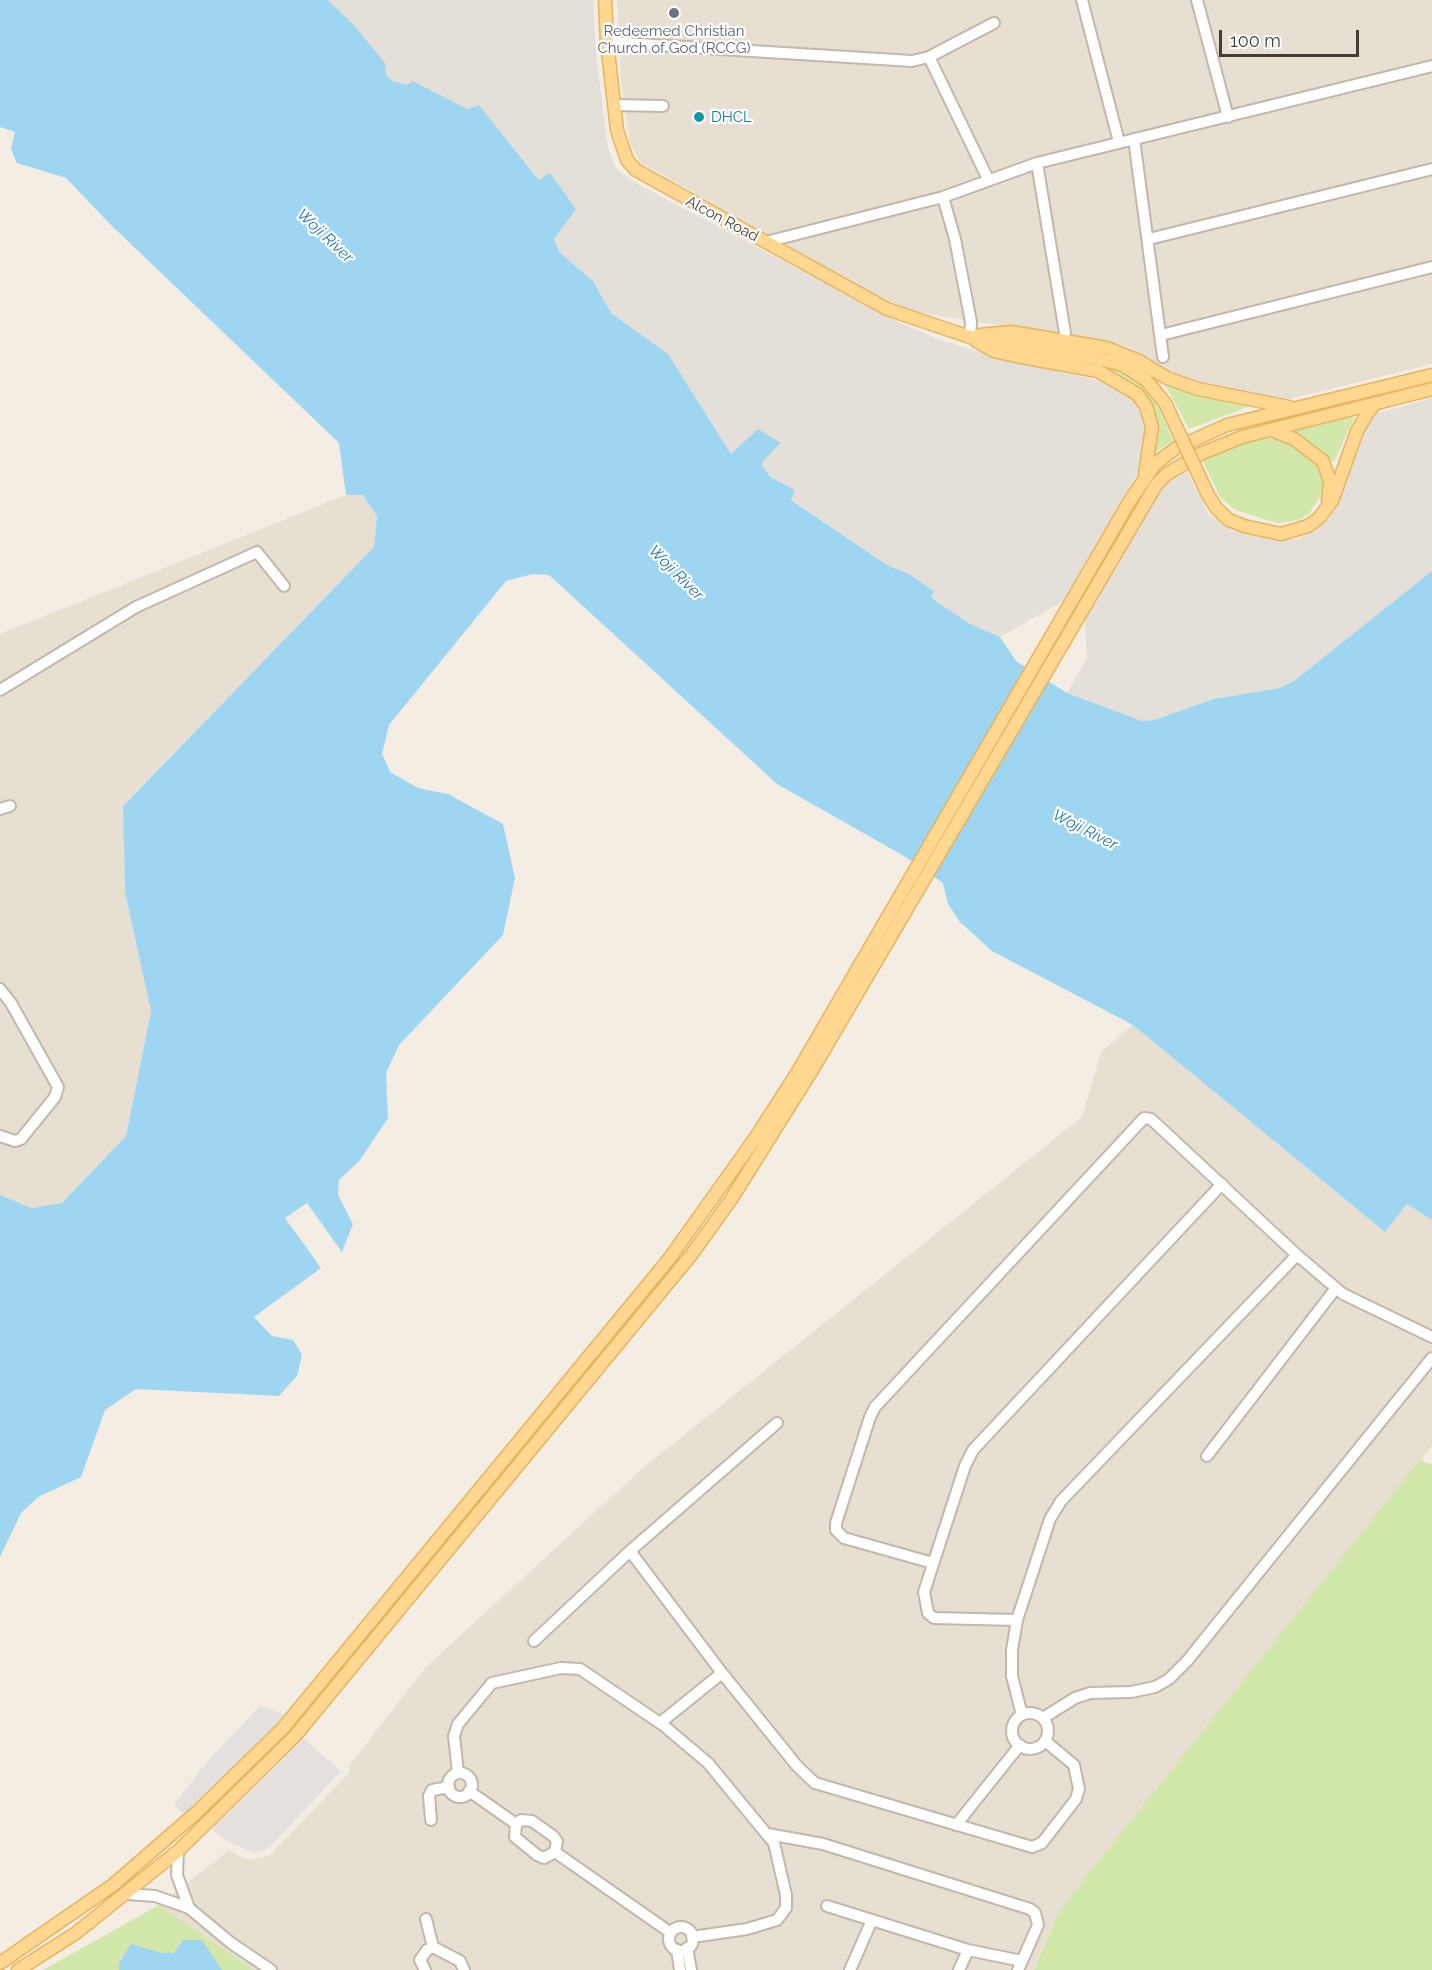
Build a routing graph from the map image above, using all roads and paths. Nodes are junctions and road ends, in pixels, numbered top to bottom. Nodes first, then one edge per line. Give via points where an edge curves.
1 (605, 0) edge
2 (1082, 0) edge
3 (1197, 0) edge
4 (994, 23) dead end
5 (607, 42) junction
6 (929, 57) junction
7 (1432, 66) edge
8 (614, 105) junction
9 (663, 106) dead end
10 (1228, 117) junction
11 (1134, 139) junction
12 (1119, 142) junction
13 (1037, 163) junction
14 (1432, 170) edge
15 (988, 179) junction
16 (943, 197) junction
17 (1149, 239) junction
18 (766, 242) junction
19 (1432, 267) edge
20 (1065, 333) dead end
21 (1161, 335) junction
22 (970, 337) junction
23 (1163, 357) dead end
24 (1432, 375) edge
25 (1432, 389) edge
26 (1376, 403) junction
27 (1300, 408) junction
28 (1270, 430) junction
29 (1144, 476) junction
30 (1325, 511) junction
31 (284, 586) dead end
32 (1076, 605) junction
33 (0, 690) edge
34 (908, 894) junction
35 (0, 989) edge
36 (0, 1136) edge
37 (1222, 1184) junction
38 (1297, 1255) junction
39 (1336, 1288) junction
40 (1432, 1337) edge
41 (1432, 1358) edge
42 (777, 1423) dead end
43 (1207, 1456) dead end
44 (630, 1551) junction
45 (933, 1563) junction
46 (1017, 1620) junction
47 (534, 1641) dead end
48 (722, 1673) junction
49 (1022, 1715) junction
50 (1043, 1718) junction
51 (660, 1723) junction
52 (1045, 1741) junction
53 (1020, 1745) junction
54 (458, 1773) junction
55 (449, 1787) junction
56 (469, 1791) junction
57 (432, 1820) dead end
58 (516, 1824) junction
59 (956, 1825) junction
60 (768, 1834) junction
61 (178, 1851) junction
62 (555, 1852) junction
63 (127, 1894) junction
64 (827, 1906) dead end
65 (189, 1908) junction
66 (426, 1919) dead end
67 (872, 1920) junction
68 (671, 1933) junction
69 (692, 1937) junction
70 (433, 1947) junction
71 (682, 1949) junction
72 (968, 1950) junction
73 (0, 1964) edge
74 (1020, 1966) edge
75 (18, 1970) edge
76 (271, 1970) edge
77 (425, 1970) edge
78 (464, 1970) edge
79 (680, 1970) edge
80 (691, 1970) edge
81 (850, 1970) edge
82 (958, 1970) edge

1 - 5 main road, Alcon Road
2 - 12 street
3 - 10 street
4 - 6 street
5 - 6 street via 900,61
5 - 8 main road, Alcon Road
6 - 15 street
7 - 10 street
8 - 9 street
8 - 18 main road, Alcon Road via 622,147 636,170
10 - 11 street
11 - 12 street
11 - 17 street
12 - 13 street
13 - 15 street
13 - 20 street
14 - 17 street
15 - 16 street
16 - 18 street
16 - 22 street via 955,239 971,322
17 - 21 street
18 - 22 main road, Alcon Road via 887,309
19 - 21 street
21 - 23 street
22 - 27 main road via 1011,332 1107,348 1198,389
22 - 29 main road via 994,351 1098,371 1137,394 1146,406 1152,427
22 - 30 main road, bridge via 1091,357 1123,365 1146,380 1165,403 1208,495 1229,520 1281,534 1308,526
24 - 27 main road
25 - 26 main road
26 - 28 main road
26 - 30 main road via 1357,431 1337,491
27 - 29 main road via 1203,434 1164,456
28 - 30 main road via 1294,439 1323,461 1330,482
28 - 32 main road via 1221,445 1167,474
29 - 32 main road
31 - 33 street via 257,552 136,607
32 - 34 main road
34 - 61 main road via 780,1122 692,1254 295,1736
34 - 73 main road via 756,1137 669,1259 320,1684 242,1770 189,1820 113,1885
35 - 36 street via 58,1087 55,1097 21,1139 15,1142
37 - 38 street
37 - 45 street via 973,1450
37 - 45 street via 1151,1119 1144,1118 875,1407 836,1530 844,1538
38 - 39 street
38 - 46 street via 1061,1501 1050,1519
39 - 40 street
39 - 43 street
41 - 50 street via 1195,1652 1169,1679 1155,1687 1131,1692 1082,1696
42 - 44 street
44 - 47 street
44 - 48 street
45 - 46 street via 924,1592 928,1613 934,1618
46 - 49 street via 1012,1676
48 - 51 street
48 - 59 street via 796,1766 815,1783
49 - 50 street via 1032,1713
49 - 53 street via 1012,1731
50 - 52 street via 1048,1729
51 - 54 street via 580,1669 561,1668 492,1683 458,1724 454,1736
51 - 60 street via 708,1762
52 - 53 street via 1036,1748
52 - 59 street via 1074,1765 1078,1789 1076,1800 1042,1843 1032,1846
53 - 59 street
54 - 55 street via 450,1778
54 - 56 street via 470,1779
55 - 56 street via 458,1796
55 - 57 street via 432,1790
56 - 58 street
58 - 62 street via 526,1820 539,1826 557,1841
58 - 62 street via 515,1837 537,1855 544,1858
60 - 69 street via 774,1842 786,1895 783,1916 766,1924
60 - 74 street via 823,1844 1030,1909 1038,1925
61 - 63 main road
61 - 65 street via 177,1875
62 - 68 street
63 - 65 street via 155,1896
63 - 75 main road
64 - 67 street
65 - 76 street
66 - 70 street
67 - 72 street
67 - 81 street
68 - 69 street via 681,1928
68 - 71 street via 670,1943
69 - 71 street
70 - 77 street via 420,1960
70 - 78 street via 460,1961
71 - 79 street
71 - 80 street
72 - 74 street
72 - 82 street

